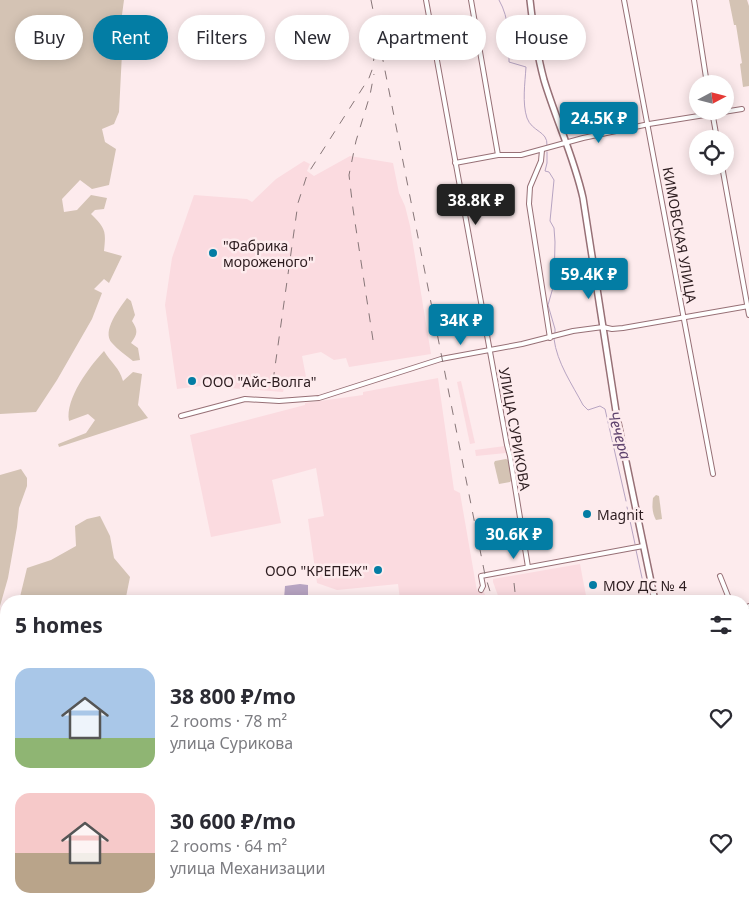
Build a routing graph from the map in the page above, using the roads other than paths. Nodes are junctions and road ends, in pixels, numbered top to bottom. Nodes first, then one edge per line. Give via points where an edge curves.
1 (426, 0) edge
2 (471, 0) edge
3 (530, 0) edge
4 (624, 0) edge
5 (694, 0) edge
6 (706, 75) edge
7 (742, 109) dead end
8 (734, 110) edge
9 (689, 116) edge
10 (649, 124) junction
11 (566, 142) junction
12 (542, 150) junction
13 (498, 156) junction
14 (455, 163) junction
15 (724, 175) edge
16 (748, 306) edge
17 (749, 315) edge
18 (683, 318) junction
19 (603, 327) junction
20 (550, 338) junction
21 (490, 350) junction
22 (181, 416) dead end
23 (713, 474) dead end
24 (643, 546) junction
25 (528, 567) junction
26 (720, 576) dead end
27 (481, 590) dead end
28 (653, 595) edge
29 (728, 595) edge

1 - 14 street, УЛИЦА СУРИКОВА
2 - 13 street
3 - 11 street via 534,39 544,79
4 - 10 street, КИМОВСКАЯ УЛИЦА
5 - 6 street
7 - 8 street
9 - 10 street
10 - 11 street
10 - 18 street, КИМОВСКАЯ УЛИЦА
11 - 12 street
11 - 19 street via 584,198
12 - 13 street
12 - 20 street via 542,161 530,187 529,204
13 - 14 street
14 - 21 street, УЛИЦА СУРИКОВА
15 - 16 street
16 - 17 street
16 - 18 street
18 - 19 street via 612,330
18 - 23 street, КИМОВСКАЯ УЛИЦА
19 - 20 street
19 - 24 street via 617,418
20 - 21 street
21 - 22 street via 430,362 324,396 279,401 245,399
21 - 25 street, УЛИЦА СУРИКОВА
24 - 25 street
24 - 28 street
25 - 27 street via 481,576
26 - 29 street

